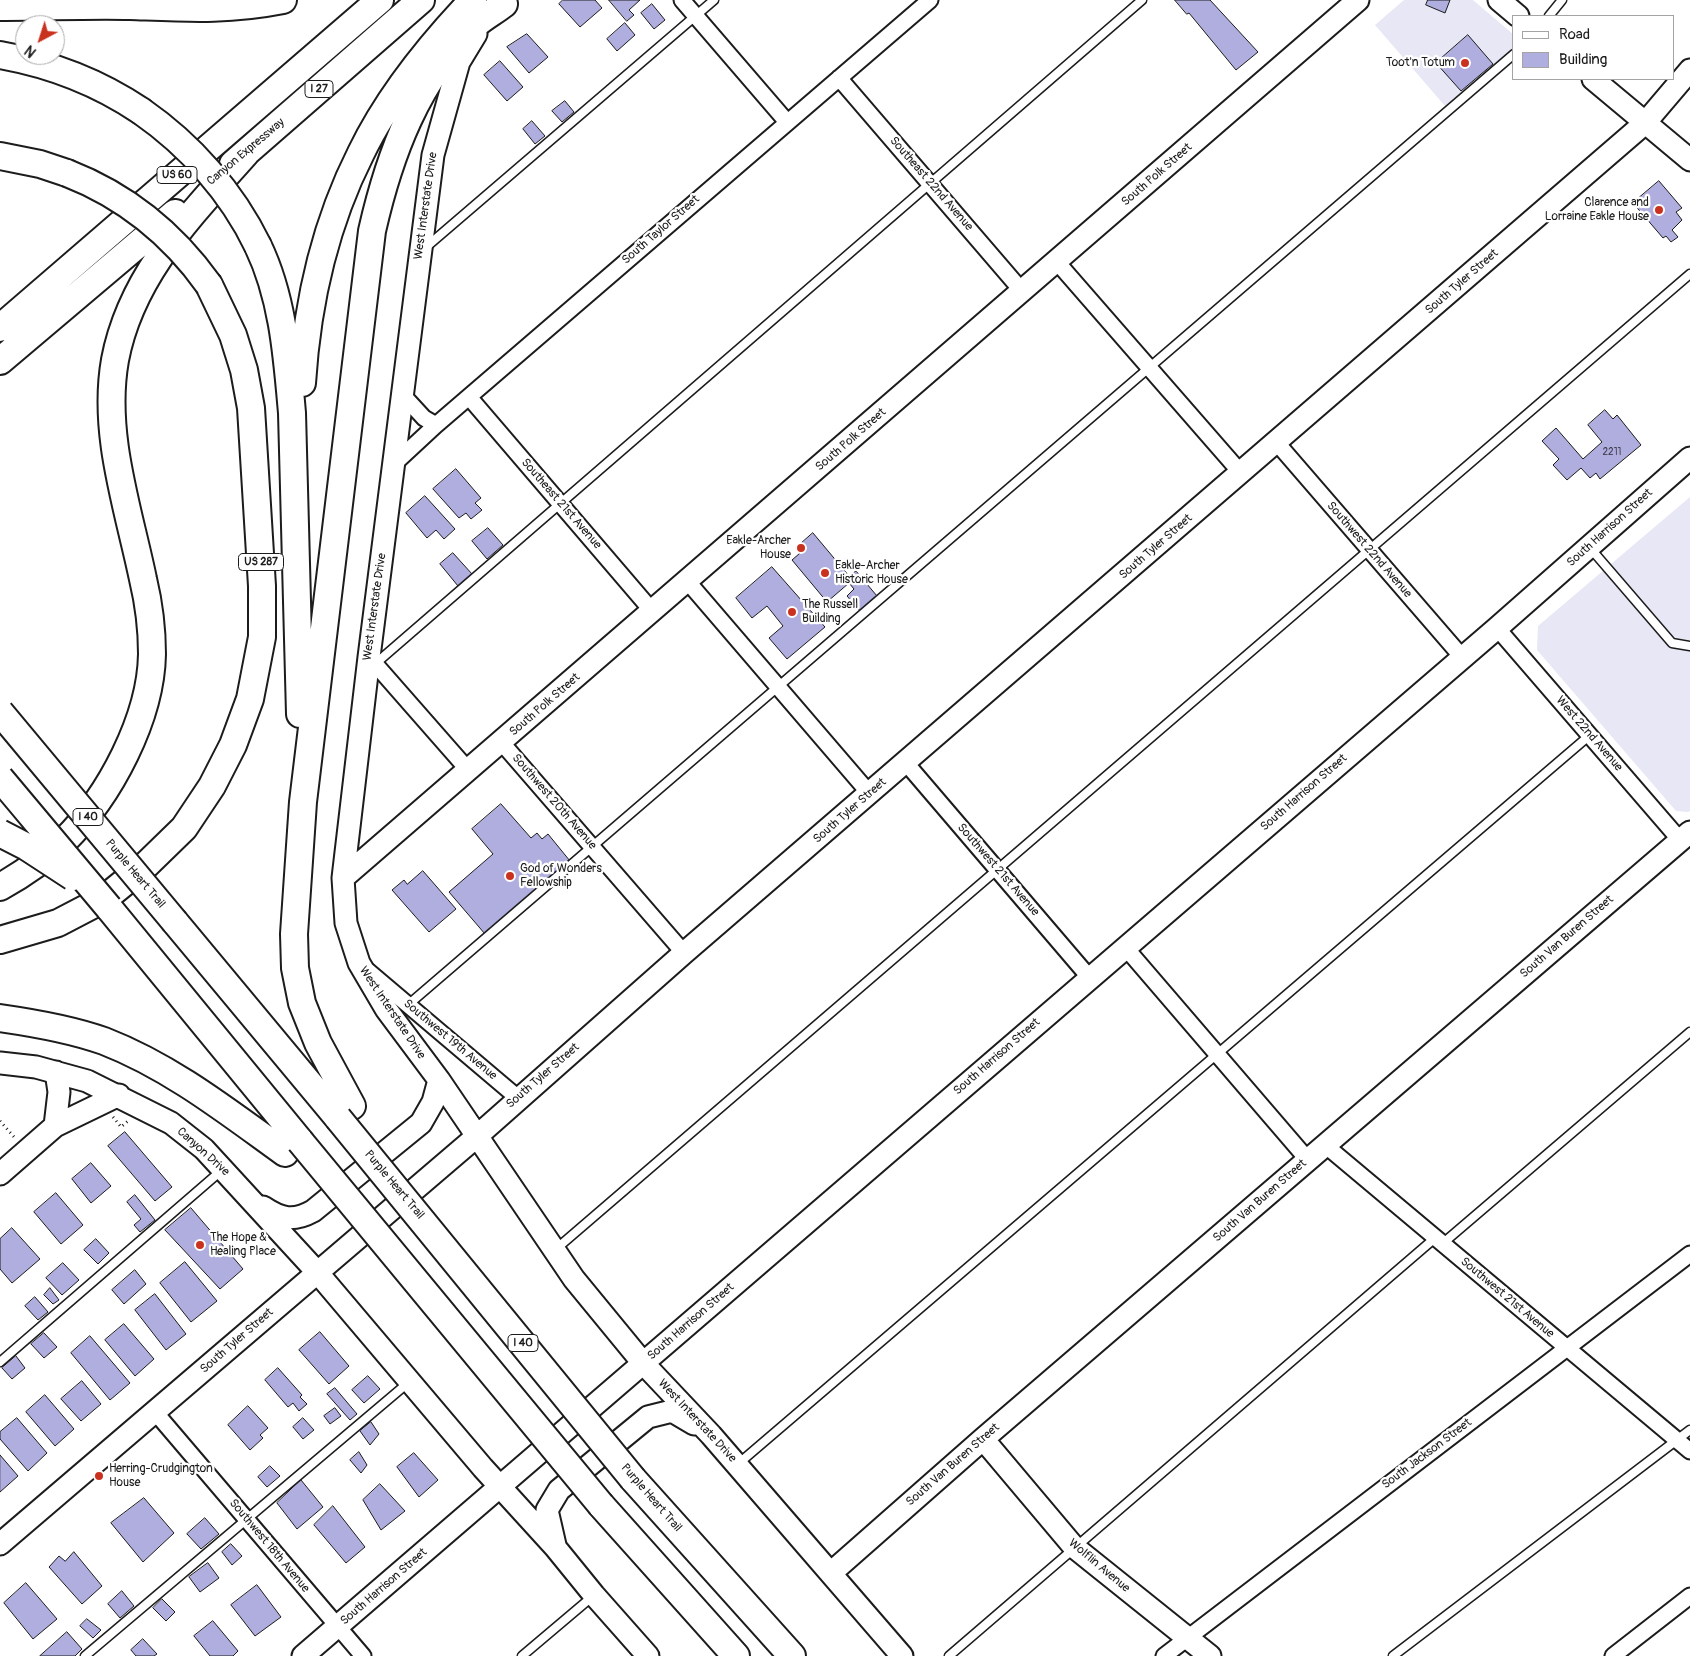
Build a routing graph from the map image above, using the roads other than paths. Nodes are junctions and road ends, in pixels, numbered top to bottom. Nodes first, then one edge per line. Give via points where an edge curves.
1 (78, 0) edge
2 (283, 0) edge
3 (380, 0) edge
4 (421, 0) edge
5 (473, 0) edge
6 (682, 0) edge
7 (714, 0) edge
8 (930, 0) edge
9 (1142, 0) edge
10 (1358, 0) edge
11 (1499, 0) edge
12 (1562, 0) edge
13 (506, 2) edge
14 (129, 6) junction
15 (0, 7) edge
16 (1517, 15) edge
17 (1550, 15) edge
18 (696, 16) junction
19 (0, 55) edge
20 (1512, 56) edge
21 (1690, 70) edge
22 (839, 78) junction
23 (1594, 80) edge
24 (787, 122) junction
25 (1646, 123) junction
26 (246, 153) junction
27 (0, 156) edge
28 (1690, 160) edge
29 (931, 184) junction
30 (419, 253) junction
31 (1057, 262) junction
32 (1690, 274) edge
33 (1022, 291) junction
34 (0, 328) edge
35 (0, 361) edge
36 (1148, 367) junction
37 (402, 393) junction
38 (469, 397) junction
39 (436, 425) junction
40 (1277, 443) junction
41 (1690, 458) edge
42 (395, 463) junction
43 (1241, 473) junction
44 (294, 494) junction
45 (562, 505) junction
46 (1590, 547) junction
47 (1370, 551) junction
48 (688, 582) junction
49 (653, 612) junction
50 (1497, 628) junction
51 (1690, 646) edge
52 (1462, 657) junction
53 (372, 660) junction
54 (778, 687) junction
55 (0, 712) edge
56 (1590, 735) junction
57 (502, 743) junction
58 (906, 763) junction
59 (469, 771) junction
60 (0, 778) edge
61 (870, 794) junction
62 (303, 802) junction
63 (0, 833) edge
64 (1685, 836) edge
65 (592, 846) junction
66 (998, 870) junction
67 (343, 878) junction
68 (0, 887) edge
69 (109, 908) junction
70 (0, 940) edge
71 (1125, 947) junction
72 (684, 953) junction
73 (359, 963) junction
74 (1089, 977) junction
75 (409, 1004) junction
76 (0, 1018) edge
77 (1690, 1032) edge
78 (1217, 1053) junction
79 (0, 1064) edge
80 (56, 1072) junction
81 (439, 1080) junction
82 (518, 1098) junction
83 (115, 1105) junction
84 (345, 1112) junction
85 (55, 1126) junction
86 (476, 1137) junction
87 (1325, 1145) junction
88 (293, 1147) junction
89 (1308, 1160) junction
90 (223, 1168) junction
91 (0, 1174) edge
92 (250, 1198) junction
93 (1439, 1241) junction
94 (554, 1251) junction
95 (1690, 1254) edge
96 (317, 1272) junction
97 (1566, 1348) junction
98 (0, 1362) edge
99 (643, 1363) junction
100 (409, 1382) junction
101 (155, 1412) junction
102 (1690, 1430) edge
103 (711, 1434) junction
104 (983, 1439) junction
105 (1676, 1440) junction
106 (1690, 1451) edge
107 (737, 1464) junction
108 (500, 1487) junction
109 (246, 1519) junction
110 (0, 1544) edge
111 (555, 1547) junction
112 (1074, 1547) junction
113 (832, 1572) junction
114 (594, 1595) junction
115 (1690, 1596) edge
116 (338, 1626) junction
117 (1187, 1636) junction
118 (85, 1656) edge
119 (303, 1656) edge
120 (363, 1656) edge
121 (522, 1656) edge
122 (648, 1656) edge
123 (736, 1656) edge
124 (792, 1656) edge
125 (902, 1656) edge
126 (949, 1656) edge
127 (1164, 1656) edge
128 (1210, 1656) edge
129 (1393, 1656) edge
130 (1613, 1656) edge

1 - 14 highway
2 - 14 highway via 205,10
3 - 34 highway, US 60
4 - 26 highway, Canyon Expressway / I 27
5 - 44 highway via 401,88 361,153 326,241 305,336
6 - 18 street
7 - 18 lane
8 - 22 street, South Taylor Street
9 - 29 lane
10 - 31 main road, South Polk Street
11 - 16 main road
12 - 17 lane
13 - 30 main road, West Interstate Drive via 477,33 459,62 433,155
13 - 62 highway via 477,23 454,46 431,79 408,119 381,191 372,231
14 - 15 highway
18 - 24 street
18 - 30 lane
19 - 44 highway, bridge via 78,76 105,88 141,111 178,140 206,168 235,206 258,246 273,284 285,340 292,413
20 - 36 lane
21 - 25 main road, South Tyler Street
22 - 24 street, South Taylor Street
22 - 29 street, Southeast 22nd Avenue
23 - 25 main road
24 - 38 street, South Taylor Street
25 - 28 main road
25 - 40 main road, South Tyler Street
26 - 35 highway, Canyon Expressway / US 60
26 - 68 highway via 178,230 152,267 123,328 116,359 111,392 116,455 151,626 152,656 139,718 123,758 87,816 64,841
27 - 70 highway, US 287, bridge via 67,173 127,202 182,249 209,285 233,335 251,408 262,586 262,637 250,699 233,745 212,786 184,828 104,899 58,923
29 - 33 street, Southeast 22nd Avenue
29 - 45 lane
30 - 37 main road, West Interstate Drive
31 - 33 main road, South Polk Street
31 - 36 street
32 - 47 lane
33 - 48 main road, South Polk Street
36 - 43 street
36 - 54 lane
37 - 39 street via 424,418
37 - 42 main road, West Interstate Drive
38 - 39 street, South Taylor Street
38 - 45 street, Southeast 21st Avenue
39 - 42 street, South Taylor Street
40 - 43 main road, South Tyler Street
40 - 47 street, Southwest 22nd Avenue
41 - 46 main road, South Harrison Street
42 - 53 main road, West Interstate Drive
43 - 58 main road, South Tyler Street
44 - 62 highway
45 - 49 street, Southeast 21st Avenue
45 - 53 lane
46 - 50 main road, South Harrison Street
46 - 51 lane via 1672,643
47 - 52 street, Southwest 22nd Avenue
47 - 66 lane
48 - 49 main road, South Polk Street
48 - 54 street
49 - 57 main road, South Polk Street
50 - 52 main road, South Harrison Street
50 - 56 street, West 22nd Avenue
52 - 71 main road, South Harrison Street
53 - 59 street
53 - 67 main road, West Interstate Drive
54 - 61 street
54 - 65 lane
55 - 84 highway, Purple Heart Trail / I 40, bridge via 175,922
56 - 64 street, West 22nd Avenue
56 - 78 lane
57 - 59 main road, South Polk Street
57 - 65 street, Southwest 20th Avenue
58 - 61 main road, South Tyler Street
58 - 66 street, Southwest 21st Avenue
59 - 67 main road, South Polk Street
60 - 69 highway, bridge
61 - 72 main road, South Tyler Street
62 - 84 highway via 294,934 295,968 302,1002
63 - 69 highway, bridge via 72,876
64 - 87 main road, South Van Buren Street
65 - 72 street, Southwest 20th Avenue
65 - 75 lane
66 - 74 street, Southwest 21st Avenue
66 - 94 lane
67 - 73 main road, West Interstate Drive via 346,923
69 - 88 highway
71 - 74 main road, South Harrison Street
71 - 78 street
72 - 82 main road, South Tyler Street
73 - 75 street, Southwest 19th Avenue
73 - 81 main road, West Interstate Drive via 386,1008
74 - 99 main road, South Harrison Street
75 - 82 street, Southwest 19th Avenue
76 - 88 highway via 104,1041 142,1058
77 - 93 lane
78 - 89 street
78 - 107 lane
79 - 80 main road, Canyon Drive
80 - 83 main road, Canyon Drive via 87,1081
80 - 85 main road via 59,1092
81 - 86 main road, West Interstate Drive
81 - 92 main road via 431,1107 421,1123 313,1211 295,1219 285,1219
82 - 86 main road, South Tyler Street
83 - 85 main road
83 - 90 main road, Canyon Drive via 171,1123
84 - 124 highway, Purple Heart Trail / I 40, bridge via 412,1206 633,1480
85 - 91 main road
86 - 94 main road, West Interstate Drive
86 - 96 main road, South Tyler Street
87 - 89 main road, South Van Buren Street
87 - 93 street, Southwest 21st Avenue
88 - 123 highway, bridge via 377,1236 601,1505
89 - 104 main road, South Van Buren Street
90 - 92 main road, Canyon Drive
90 - 98 lane
92 - 96 main road, Canyon Drive
93 - 97 street, Southwest 21st Avenue
93 - 112 lane
94 - 99 main road, West Interstate Drive
95 - 97 street, South Jackson Street
96 - 100 main road
96 - 101 main road, South Tyler Street
97 - 105 street, Southwest 21st Avenue
97 - 117 street, South Jackson Street
99 - 103 main road, West Interstate Drive
99 - 108 main road, South Harrison Street
100 - 108 main road
100 - 109 lane
101 - 109 street, Southwest 18th Avenue
101 - 110 main road, South Tyler Street
102 - 105 lane
103 - 107 main road, West Interstate Drive
103 - 111 main road via 672,1411 648,1417 559,1490 547,1510
104 - 112 main road, Wolflin Avenue
104 - 113 main road, South Van Buren Street
105 - 106 street, Southwest 21st Avenue
105 - 129 lane
107 - 113 main road, West Interstate Drive
108 - 111 main road
108 - 116 main road, South Harrison Street
109 - 116 street, Southwest 18th Avenue
109 - 118 lane
111 - 114 main road
112 - 117 main road, Wolflin Avenue
112 - 126 lane
113 - 125 main road, West Interstate Drive
114 - 121 lane
114 - 122 main road
115 - 130 street
116 - 119 main road, South Harrison Street
116 - 120 street, Southwest 18th Avenue
117 - 127 street, South Jackson Street
117 - 128 main road, Wolflin Avenue

